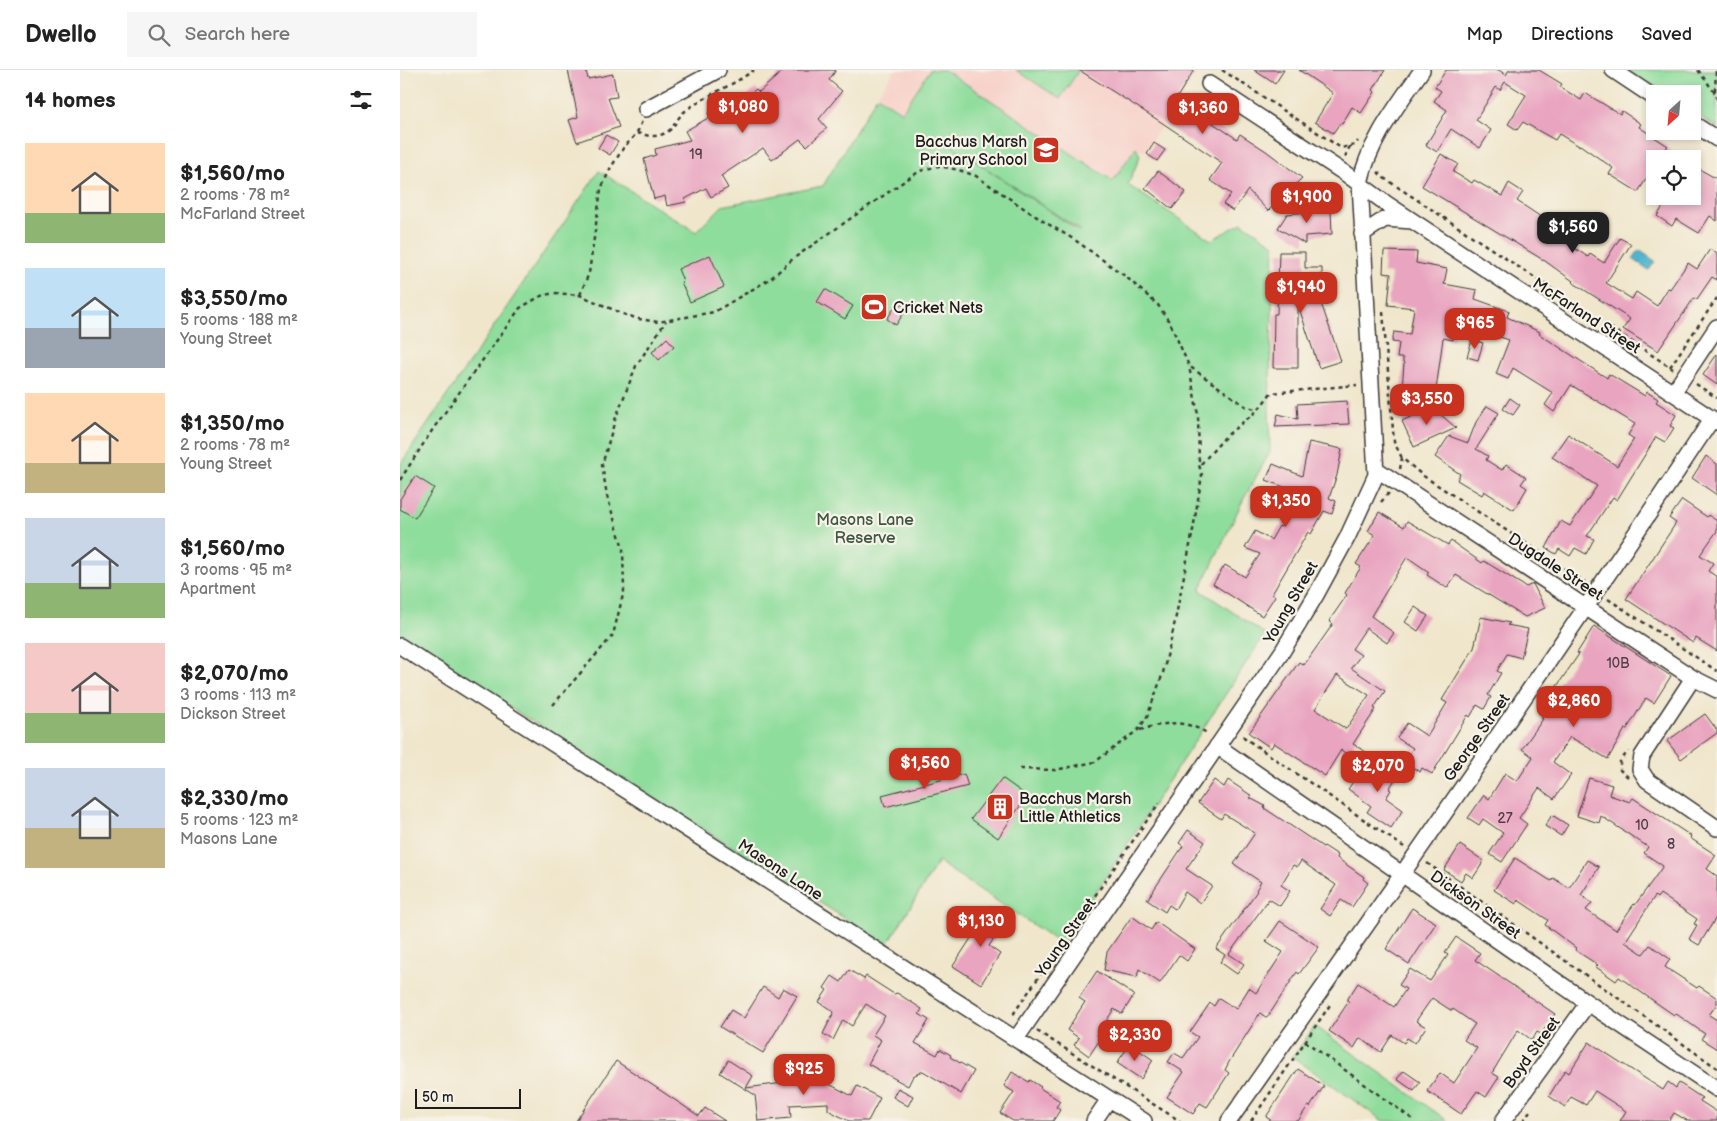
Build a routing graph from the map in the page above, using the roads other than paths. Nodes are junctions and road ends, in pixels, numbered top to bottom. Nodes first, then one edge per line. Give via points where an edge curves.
1 (718, 70) edge
2 (1422, 70) edge
3 (1613, 70) edge
4 (1208, 84) dead end
5 (1646, 92) edge
6 (646, 109) road end
7 (1701, 129) edge
8 (1717, 139) edge
9 (1360, 183) junction
10 (1413, 221) junction
11 (1362, 234) junction
12 (1717, 327) edge
13 (1673, 393) junction
14 (1714, 420) edge
15 (1376, 469) junction
16 (1587, 607) junction
17 (400, 646) edge
18 (1693, 678) junction
19 (1717, 690) edge
20 (1219, 743) junction
21 (1717, 828) edge
22 (1403, 875) junction
23 (1588, 1003) junction
24 (1016, 1039) junction
25 (1717, 1088) edge
26 (1109, 1099) junction
27 (1094, 1121) edge
28 (1144, 1121) edge
29 (1229, 1121) edge
30 (1503, 1121) edge

1 - 6 street
2 - 9 street, Young Street via 1370,151
3 - 5 street
4 - 9 street, McFarland Street
7 - 8 street
9 - 10 street, McFarland Street
9 - 11 street, Young Street
10 - 11 street, McFarland Street via 1384,219
10 - 13 street, McFarland Street
11 - 15 street, Young Street
12 - 13 street
13 - 14 street, McFarland Street
14 - 16 street, George Street
15 - 16 street, Dugdale Street
15 - 20 street, Young Street via 1347,538 1316,595 1282,652
16 - 18 street, Dugdale Street
16 - 22 street, George Street
17 - 24 street, Masons Lane
18 - 19 street, Dugdale Street
18 - 21 street via 1642,756 1640,769 1647,780
20 - 22 street, Dickson Street
20 - 24 street, Young Street
22 - 23 street, Dickson Street
22 - 29 street, George Street
23 - 25 street, Dickson Street
23 - 30 street, Boyd Street
24 - 26 street, Masons Lane
26 - 27 street
26 - 28 street, Masons Lane

